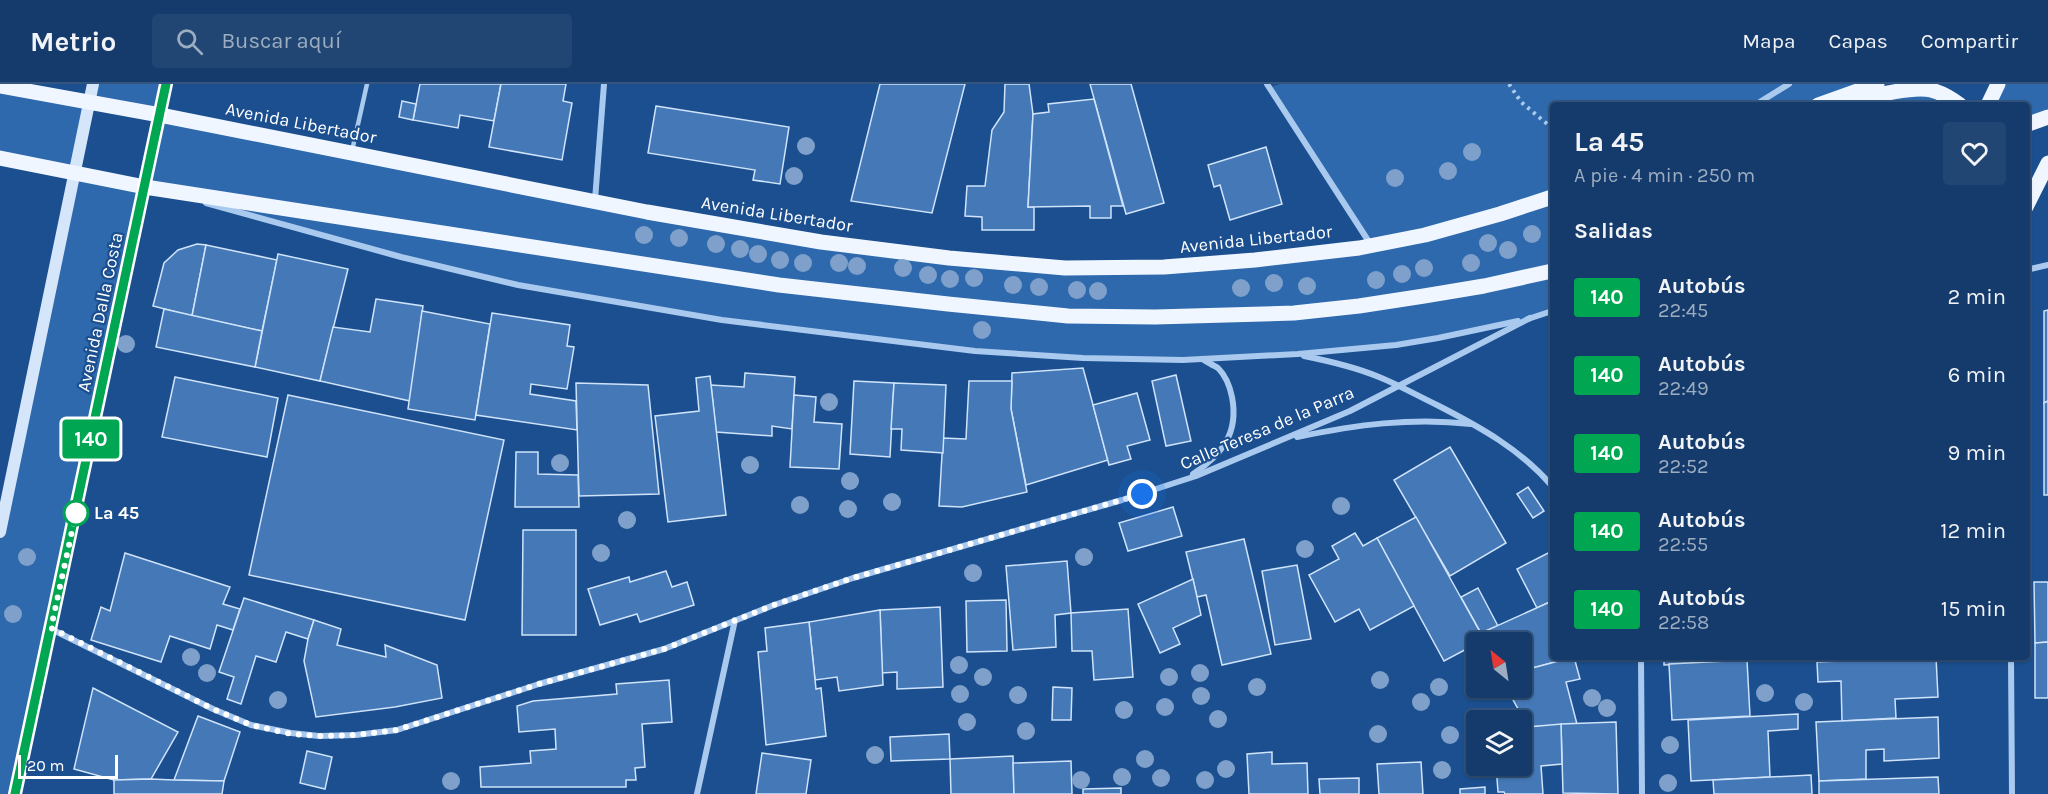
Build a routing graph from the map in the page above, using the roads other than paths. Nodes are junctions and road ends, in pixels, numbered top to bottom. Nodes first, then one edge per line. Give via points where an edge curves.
1 (93, 84) edge
2 (166, 84) edge
3 (367, 84) edge
4 (604, 84) edge
5 (1267, 84) edge
6 (1789, 84) edge
7 (1878, 84) edge
8 (1998, 84) edge
9 (0, 86) edge
10 (89, 102) junction
11 (1760, 102) edge
12 (1827, 102) edge
13 (1848, 102) edge
14 (1956, 102) edge
15 (1989, 102) edge
16 (160, 115) junction
17 (2048, 117) edge
18 (2030, 124) edge
19 (351, 153) junction
20 (0, 158) edge
21 (2048, 163) edge
22 (75, 173) junction
23 (145, 187) junction
24 (1550, 198) edge
25 (2030, 199) edge
26 (595, 202) junction
27 (1371, 245) junction
28 (2048, 265) edge
29 (2030, 269) edge
30 (1550, 271) edge
31 (1550, 312) edge
32 (1530, 318) junction
33 (1298, 354) junction
34 (1201, 358) junction
35 (1398, 386) junction
36 (1475, 425) junction
37 (1279, 441) junction
38 (1183, 481) junction
39 (1550, 483) edge
40 (0, 532) edge
41 (735, 620) junction
42 (51, 628) junction
43 (1641, 660) edge
44 (2011, 660) edge
45 (15, 794) edge
46 (697, 794) edge
47 (1642, 794) edge
48 (2012, 794) edge

1 - 10 street
2 - 16 street, Avenida Dalla Costa
3 - 19 lane
4 - 26 street
5 - 27 street
6 - 11 street
7 - 12 main road
8 - 15 main road
9 - 10 main road, Avenida Libertador
10 - 16 main road, Avenida Libertador
10 - 22 street
13 - 14 main road via 1929,89
16 - 19 main road, Avenida Libertador
16 - 23 street, Avenida Dalla Costa
17 - 18 main road
19 - 26 main road, Avenida Libertador
20 - 22 main road
21 - 25 main road
22 - 23 main road
22 - 40 street
23 - 30 main road via 779,285 1068,316 1294,313 1424,296
23 - 34 street via 402,257 603,301 975,351 1083,358
23 - 42 street, Avenida Dalla Costa
24 - 27 main road, Avenida Libertador via 1425,235
26 - 27 main road, Avenida Libertador via 820,242 1065,268 1164,267
28 - 29 street
31 - 32 street
32 - 33 street via 1438,338
32 - 35 street, Calle Teresa de la Parra
33 - 34 street
33 - 35 street via 1356,369
34 - 38 street via 1227,379 1235,411 1233,427 1226,444 1215,456
35 - 36 street
35 - 37 street, Calle Teresa de la Parra
36 - 37 street via 1402,420
36 - 39 street via 1514,449
37 - 38 street, Calle Teresa de la Parra
38 - 41 street, Calle Teresa de la Parra via 853,578
41 - 42 street, Calle Teresa de la Parra via 664,649 397,730 319,736 251,725
41 - 46 street
42 - 45 street, Avenida Dalla Costa
43 - 47 street
44 - 48 street

